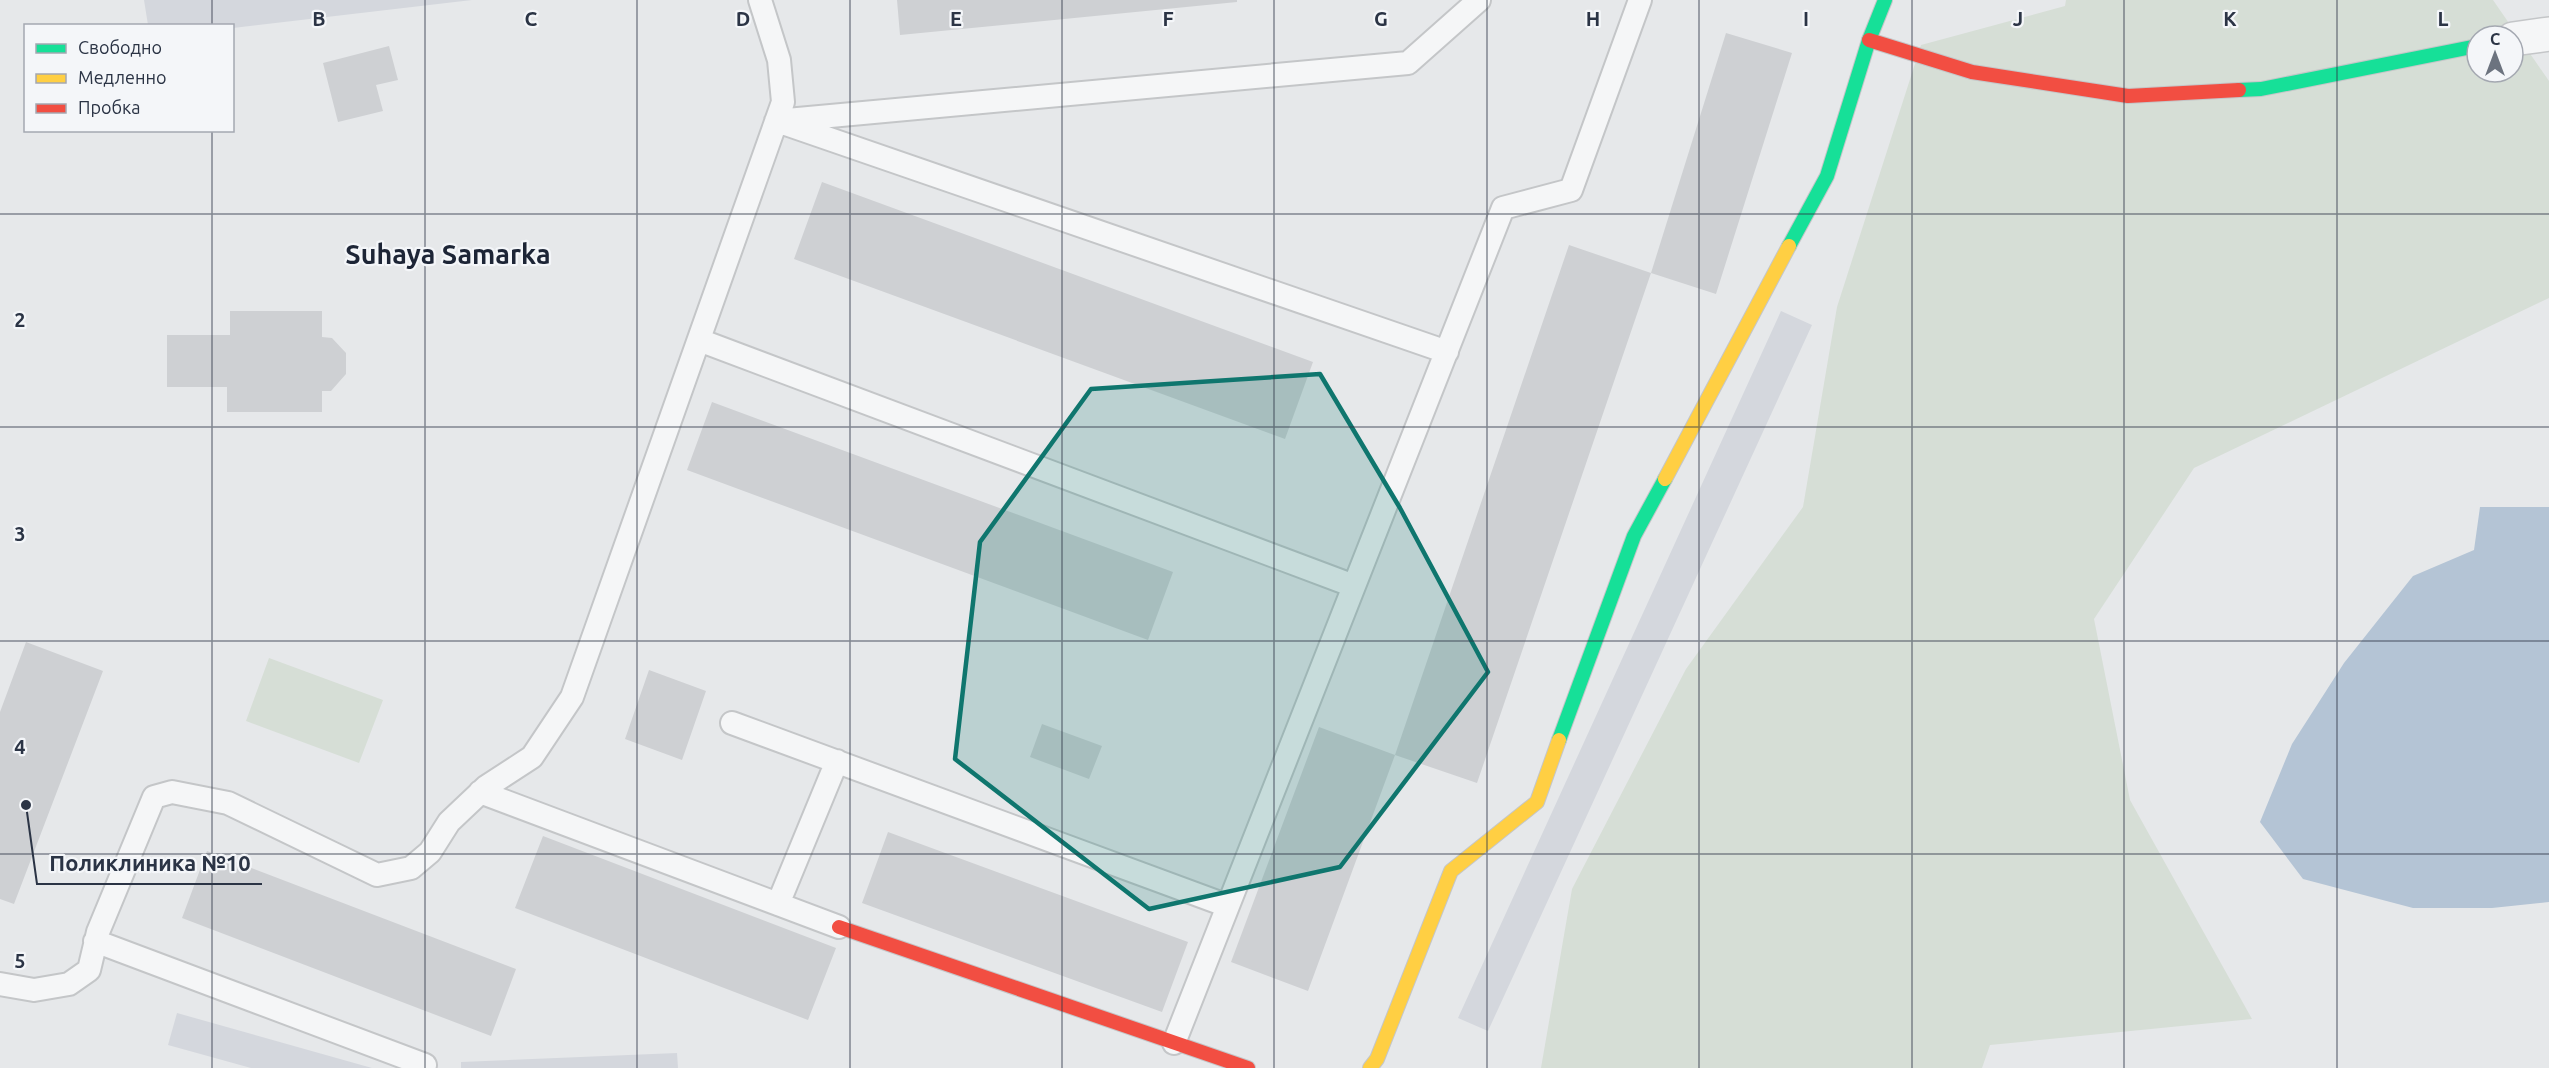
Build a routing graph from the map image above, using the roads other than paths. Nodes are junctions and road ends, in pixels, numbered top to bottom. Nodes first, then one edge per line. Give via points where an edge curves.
1 (760, 0) edge
2 (1479, 0) edge
3 (1640, 0) edge
4 (1884, 0) edge
5 (2549, 34) edge
6 (2525, 37) edge
7 (1869, 40) junction
8 (2465, 48) edge
9 (776, 121) junction
10 (699, 340) junction
11 (1447, 352) junction
12 (1354, 586) junction
13 (732, 723) dead end
14 (837, 761) junction
15 (480, 792) junction
16 (778, 904) junction
17 (1228, 906) junction
18 (838, 927) joint
19 (95, 941) junction
20 (0, 984) edge
21 (1174, 1043) junction
22 (424, 1065) dead end
23 (1248, 1068) edge
24 (1370, 1068) edge

1 - 9 lane via 778,60 783,102
2 - 9 lane via 1408,63
3 - 11 lane via 1571,190 1503,208
4 - 7 street
5 - 6 street
7 - 8 street via 1972,72 2128,96 2261,89
7 - 24 street via 1827,176 1634,536 1537,802 1451,871 1377,1059
9 - 10 lane
9 - 11 lane
10 - 12 lane
10 - 15 lane via 572,697 532,757
11 - 12 lane
12 - 17 lane
13 - 14 lane
14 - 16 lane
14 - 17 lane
15 - 16 lane
15 - 19 lane via 449,822 430,852 411,868 376,875 228,804 172,792 153,797
16 - 18 lane
17 - 21 lane
18 - 21 street
19 - 20 lane via 89,970 69,984 34,990
19 - 22 lane
21 - 23 street

